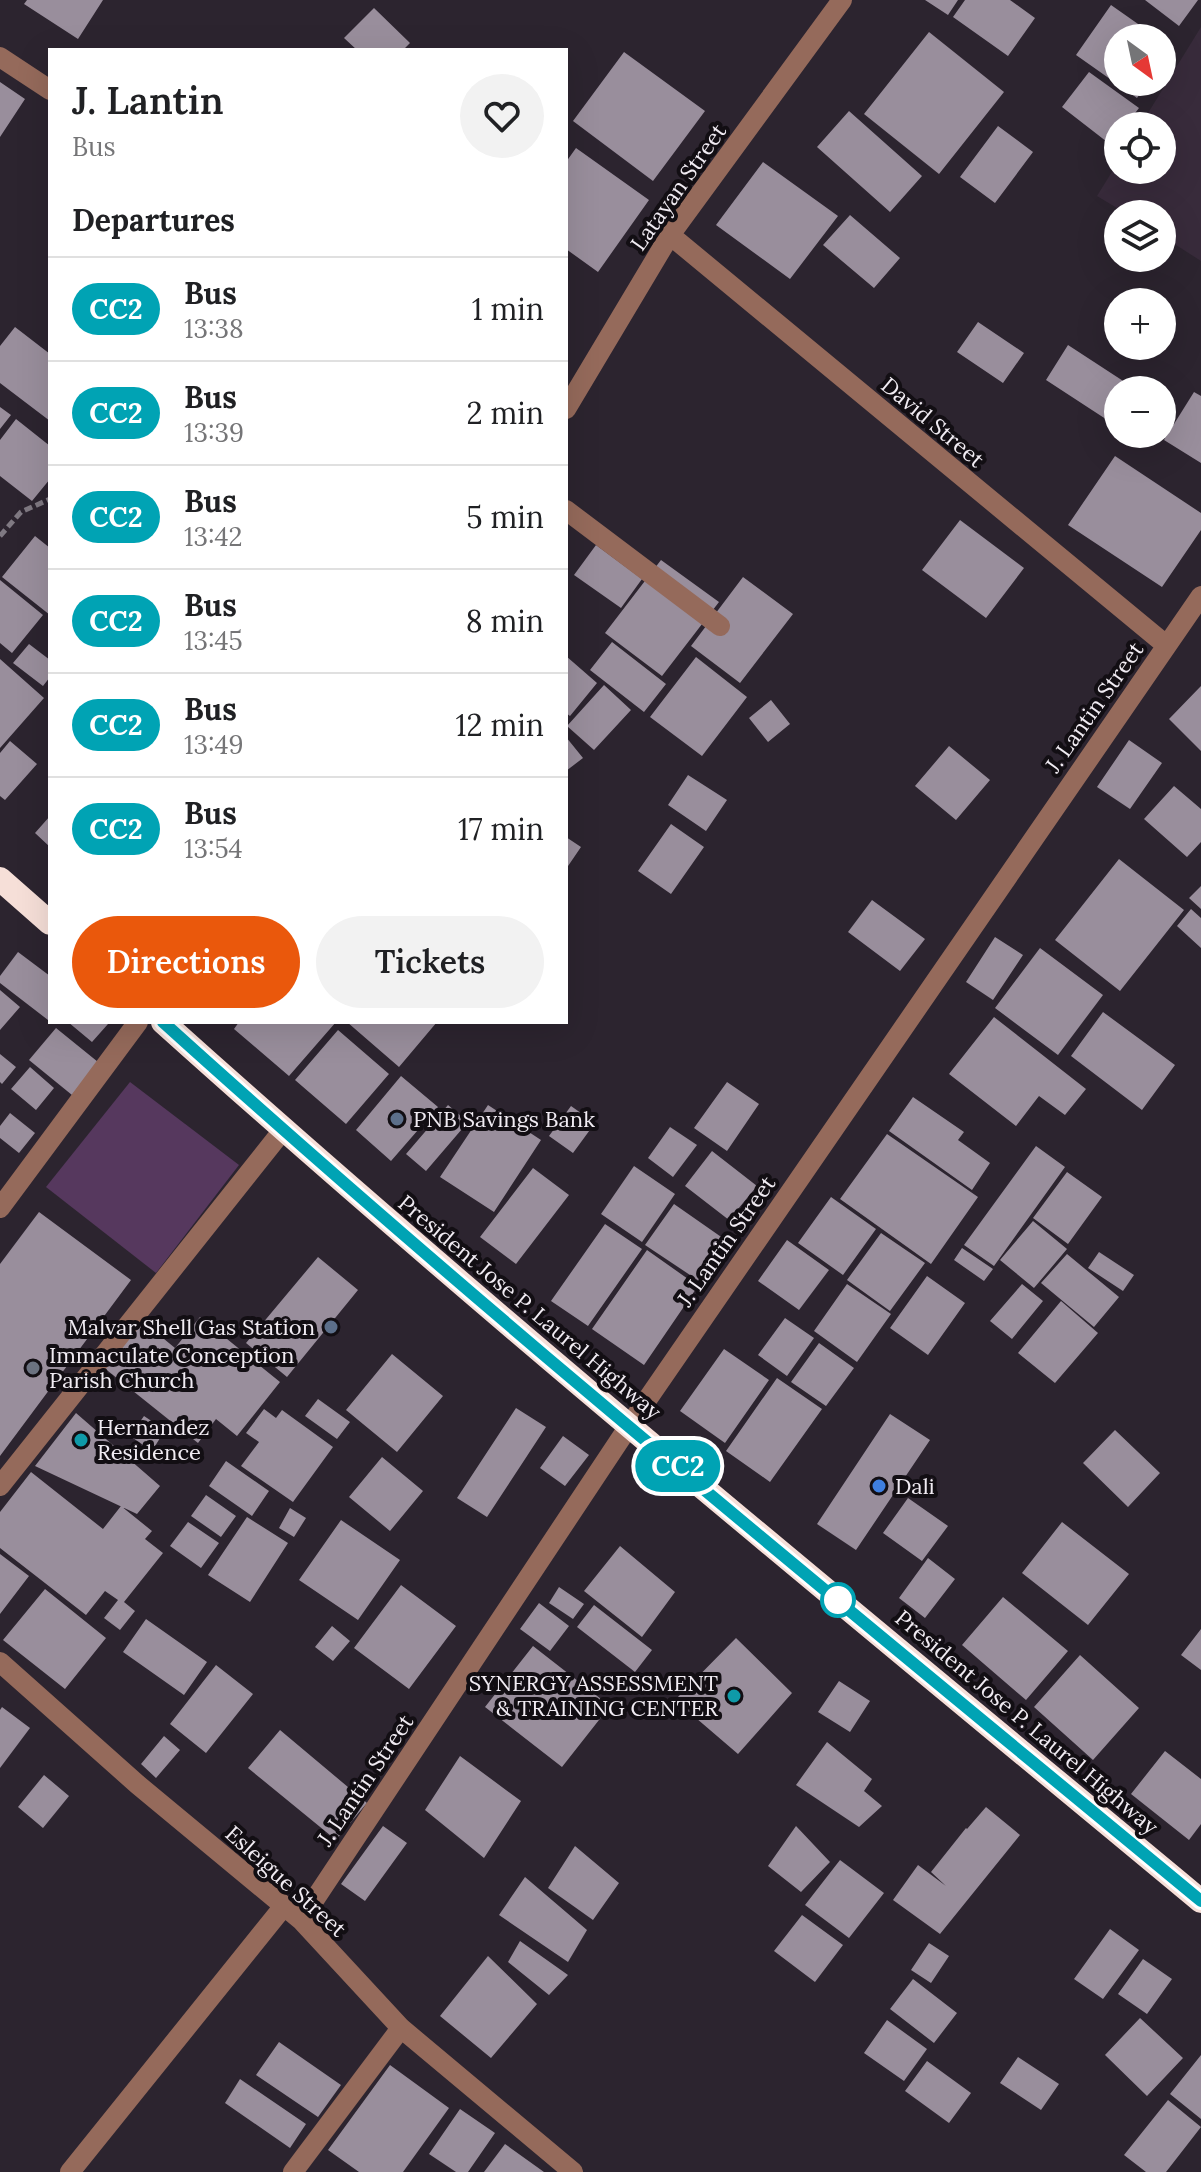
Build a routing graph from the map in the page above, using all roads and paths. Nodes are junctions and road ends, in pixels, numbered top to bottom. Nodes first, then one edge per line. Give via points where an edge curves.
1 (842, 0) edge
2 (0, 57) edge
3 (48, 89) edge
4 (670, 235) junction
5 (568, 405) edge
6 (48, 500) edge
7 (568, 512) edge
8 (0, 536) edge
9 (1201, 596) edge
10 (720, 626) dead end
11 (1166, 645) junction
12 (0, 879) edge
13 (48, 921) edge
14 (137, 1024) edge
15 (165, 1024) edge
16 (283, 1130) junction
17 (0, 1208) edge
18 (629, 1426) junction
19 (0, 1486) edge
20 (0, 1662) edge
21 (1201, 1901) edge
22 (284, 1906) junction
23 (301, 1920) junction
24 (401, 2028) junction
25 (70, 2172) edge
26 (293, 2172) edge
27 (572, 2172) edge

1 - 4 street, Latayan Street
2 - 3 street
4 - 5 street, Latayan Street
4 - 11 street, David Street
6 - 8 path via 21,512
7 - 10 street
9 - 11 street, J. Lantin Street
11 - 18 street, J. Lantin Street
12 - 13 highway
14 - 17 street
15 - 16 highway, President Jose P. Laurel Highway
16 - 18 highway, President Jose P. Laurel Highway
16 - 19 street
18 - 21 highway, President Jose P. Laurel Highway
18 - 23 street, J. Lantin Street
20 - 22 street, Esleigue Street
22 - 23 street, Esleigue Street
22 - 25 street
23 - 24 street, Esleigue Street
24 - 26 street
24 - 27 street, Esleigue Street

